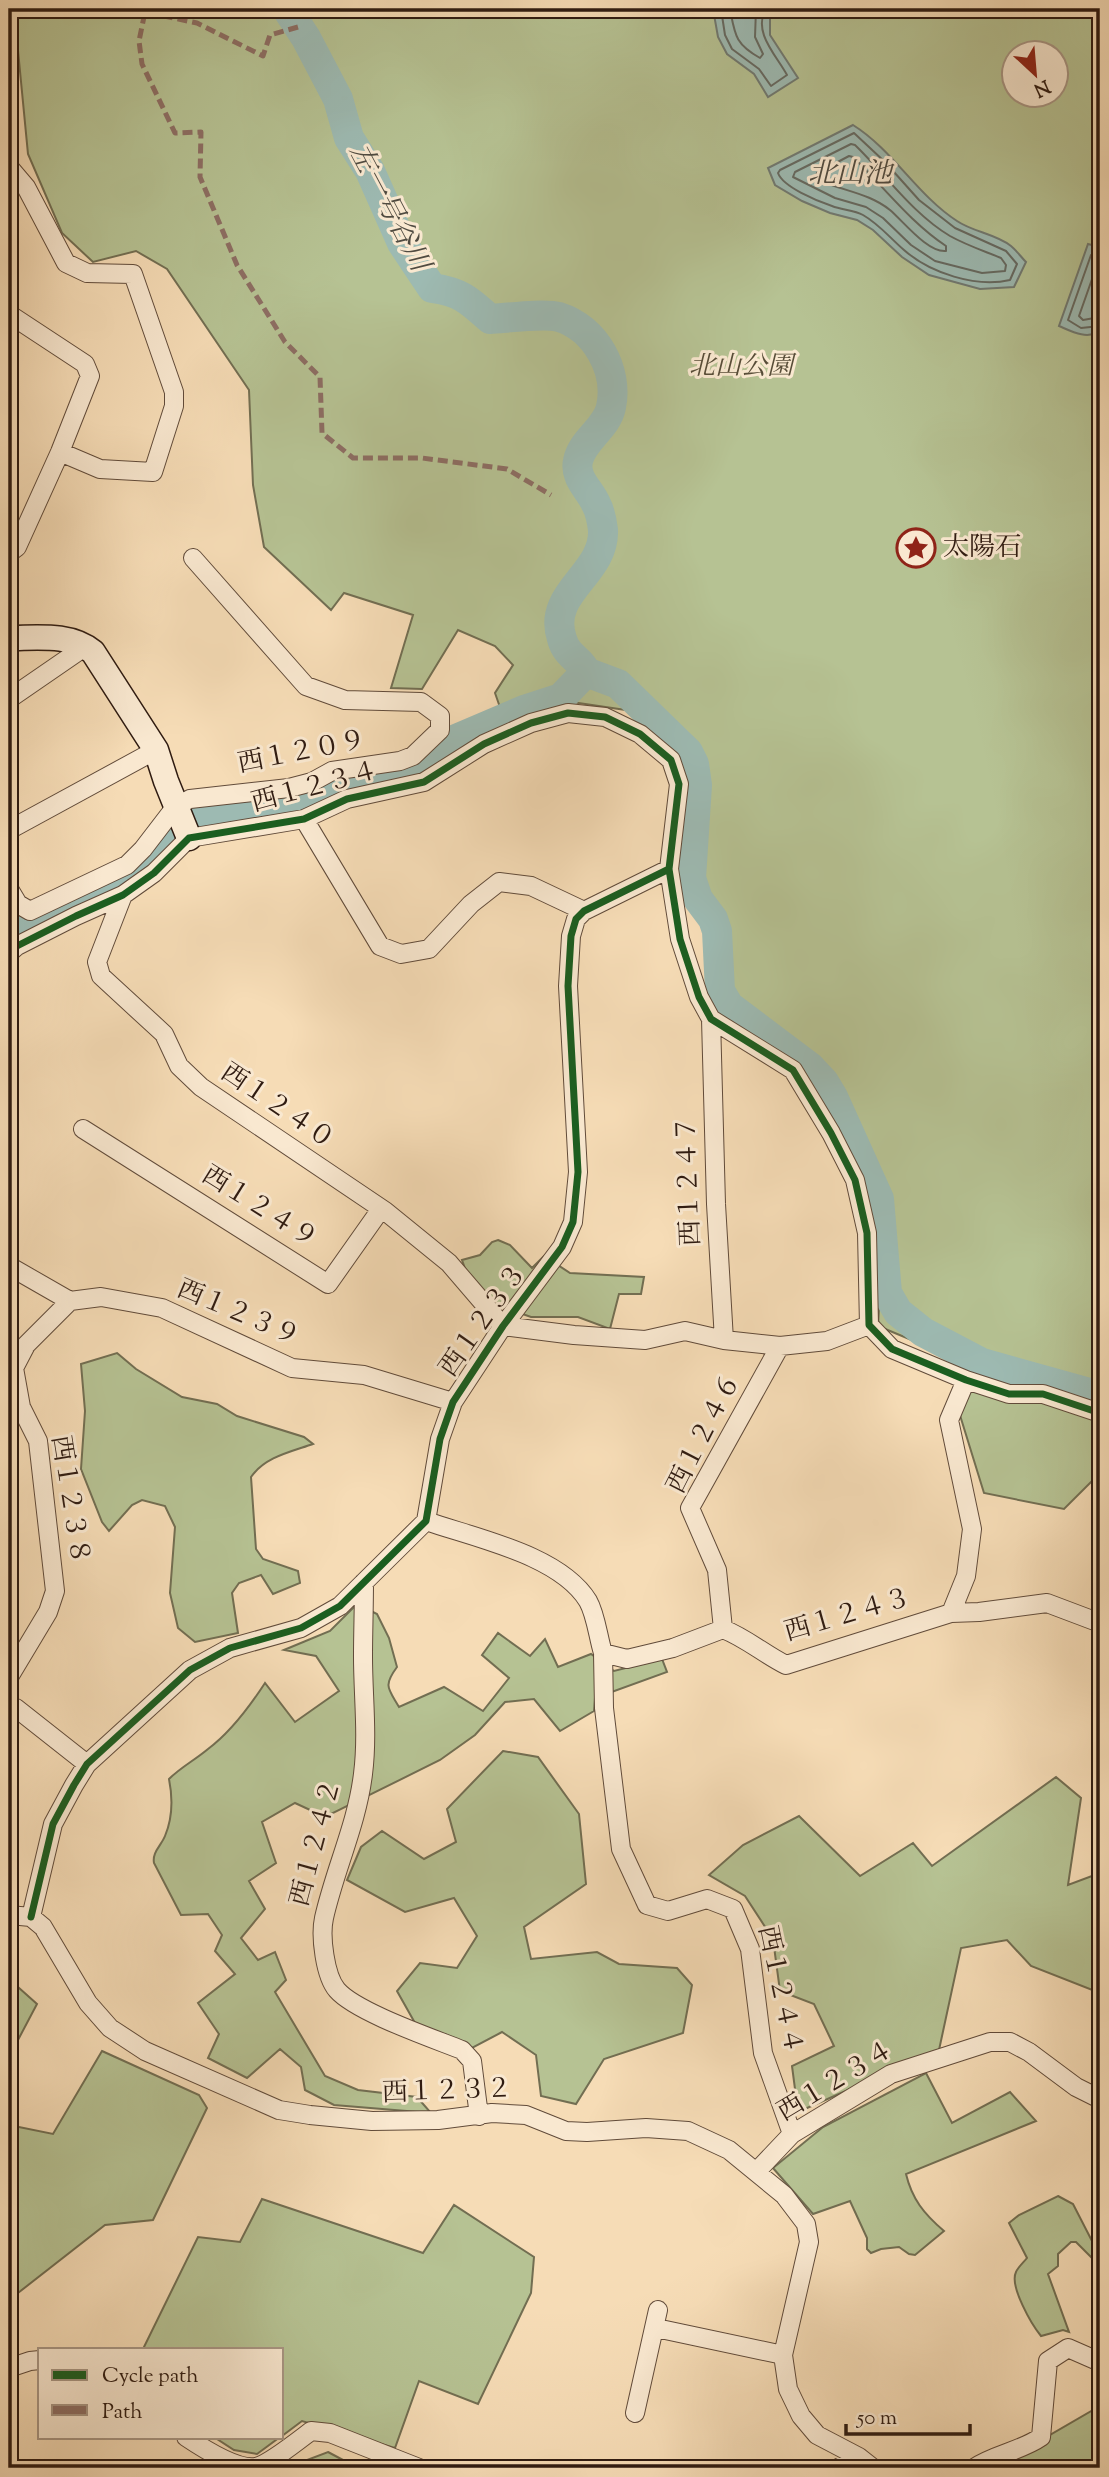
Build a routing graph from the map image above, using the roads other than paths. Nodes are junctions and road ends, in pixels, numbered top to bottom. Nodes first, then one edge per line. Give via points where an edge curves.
1 (9, 167) edge
2 (9, 314) edge
3 (60, 452) junction
4 (9, 554) edge
5 (193, 558) dead end
6 (9, 638) edge
7 (86, 646) junction
8 (9, 699) edge
9 (156, 750) junction
10 (304, 819) junction
11 (182, 821) junction
12 (9, 830) edge
13 (669, 869) junction
14 (9, 889) edge
15 (123, 895) junction
16 (584, 911) junction
17 (9, 953) edge
18 (711, 1019) junction
19 (83, 1129) dead end
20 (381, 1209) junction
21 (9, 1266) edge
22 (70, 1301) junction
23 (869, 1325) junction
24 (503, 1326) junction
25 (724, 1340) junction
26 (780, 1346) junction
27 (966, 1380) junction
28 (453, 1402) junction
29 (1100, 1413) edge
30 (426, 1521) junction
31 (364, 1582) junction
32 (951, 1612) junction
33 (1100, 1623) edge
34 (723, 1629) junction
35 (603, 1653) junction
36 (9, 1677) edge
37 (9, 1706) edge
38 (87, 1764) junction
39 (9, 1915) edge
40 (31, 1917) junction
41 (1100, 2099) edge
42 (479, 2116) junction
43 (792, 2134) junction
44 (757, 2171) junction
45 (783, 2356) junction
46 (38, 2360) edge
47 (1100, 2361) edge
48 (9, 2368) edge
49 (635, 2413) dead end
50 (188, 2438) edge
51 (866, 2462) edge
52 (419, 2468) edge
53 (838, 2468) edge
54 (974, 2468) edge

1 - 3 street via 26,187 66,262 87,273 133,274 174,393 153,472 100,470
2 - 3 street via 85,364 90,376
3 - 4 street via 17,547
5 - 11 street, 西１２０９ via 306,686 345,700 421,702 440,716 440,730 400,761 332,771 289,788 190,799
6 - 7 street via 65,639
7 - 8 street
7 - 9 street via 100,660
9 - 11 street
9 - 12 street
10 - 11 street, 西１２３４
10 - 13 street, 西１２３４ via 347,799 424,782 484,744 531,723 568,713 606,717 640,734 671,760 679,784
10 - 16 street via 380,946 401,954 429,949 499,882 531,886
11 - 14 street via 128,865 30,911 18,904
11 - 15 street via 154,873
13 - 16 street
13 - 18 street, 西１２３４ via 680,939
15 - 17 street
15 - 20 street, 西１２４０ via 97,962 101,976 164,1034 179,1066 201,1087
16 - 24 street, 西１２３３ via 571,936 568,986 578,1172 573,1222 562,1247
18 - 23 street via 793,1070 831,1133 855,1180 867,1233
18 - 25 street, 西１２４７
19 - 20 street, 西１２４９ via 328,1284
20 - 24 street, 西１２４０ via 449,1263
21 - 22 street
22 - 28 street, 西１２３９ via 101,1297 162,1308 292,1368 364,1375
22 - 36 street, 西１２３８ via 26,1345 14,1368 21,1407 38,1441 55,1591 48,1612
23 - 26 street via 827,1340
23 - 27 street via 892,1349
24 - 25 street via 645,1340 685,1331
24 - 28 street, 西１２３３
25 - 26 street
26 - 34 street, 西１２４６ via 690,1508 718,1570
27 - 29 street via 1009,1394 1043,1394
27 - 32 street, 西１２４３ via 949,1420 972,1529 966,1576
28 - 30 street, 西１２３３ via 440,1439
30 - 31 street
30 - 35 street via 543,1561 569,1578 589,1602
31 - 38 street via 340,1606 302,1628 230,1648 190,1670
31 - 42 street, 西１２４２ via 363,1773 355,1819 322,1927 326,1962 336,1989 357,2006 462,2050 472,2061
32 - 33 street via 1048,1603
32 - 34 street, 西１２４３ via 786,1665
34 - 35 street via 627,1659
35 - 43 street, 西１２４４ via 604,1708 621,1849 647,1905 668,1911 707,1899 733,1909 750,1949 762,2053
37 - 38 street
38 - 40 street via 53,1824
39 - 40 street
40 - 42 street, 西１２３２ via 43,1927 88,2003 110,2028 157,2056 279,2110 372,2121
41 - 43 street, 西１２３４ via 1010,2042 990,2042 891,2074
42 - 44 street, 西１２３２ via 526,2115 576,2132 646,2127 688,2131 729,2150
43 - 44 street, 西１２３４
44 - 45 street, 西１２３２ via 784,2195 806,2224 809,2242
45 - 49 street via 657,2319
45 - 51 street, 西１２３２ via 788,2389 802,2416 817,2435
46 - 48 street
47 - 54 street via 1068,2348 1048,2361 1041,2437
50 - 52 street via 224,2458 255,2467 311,2431 330,2433
51 - 53 street

